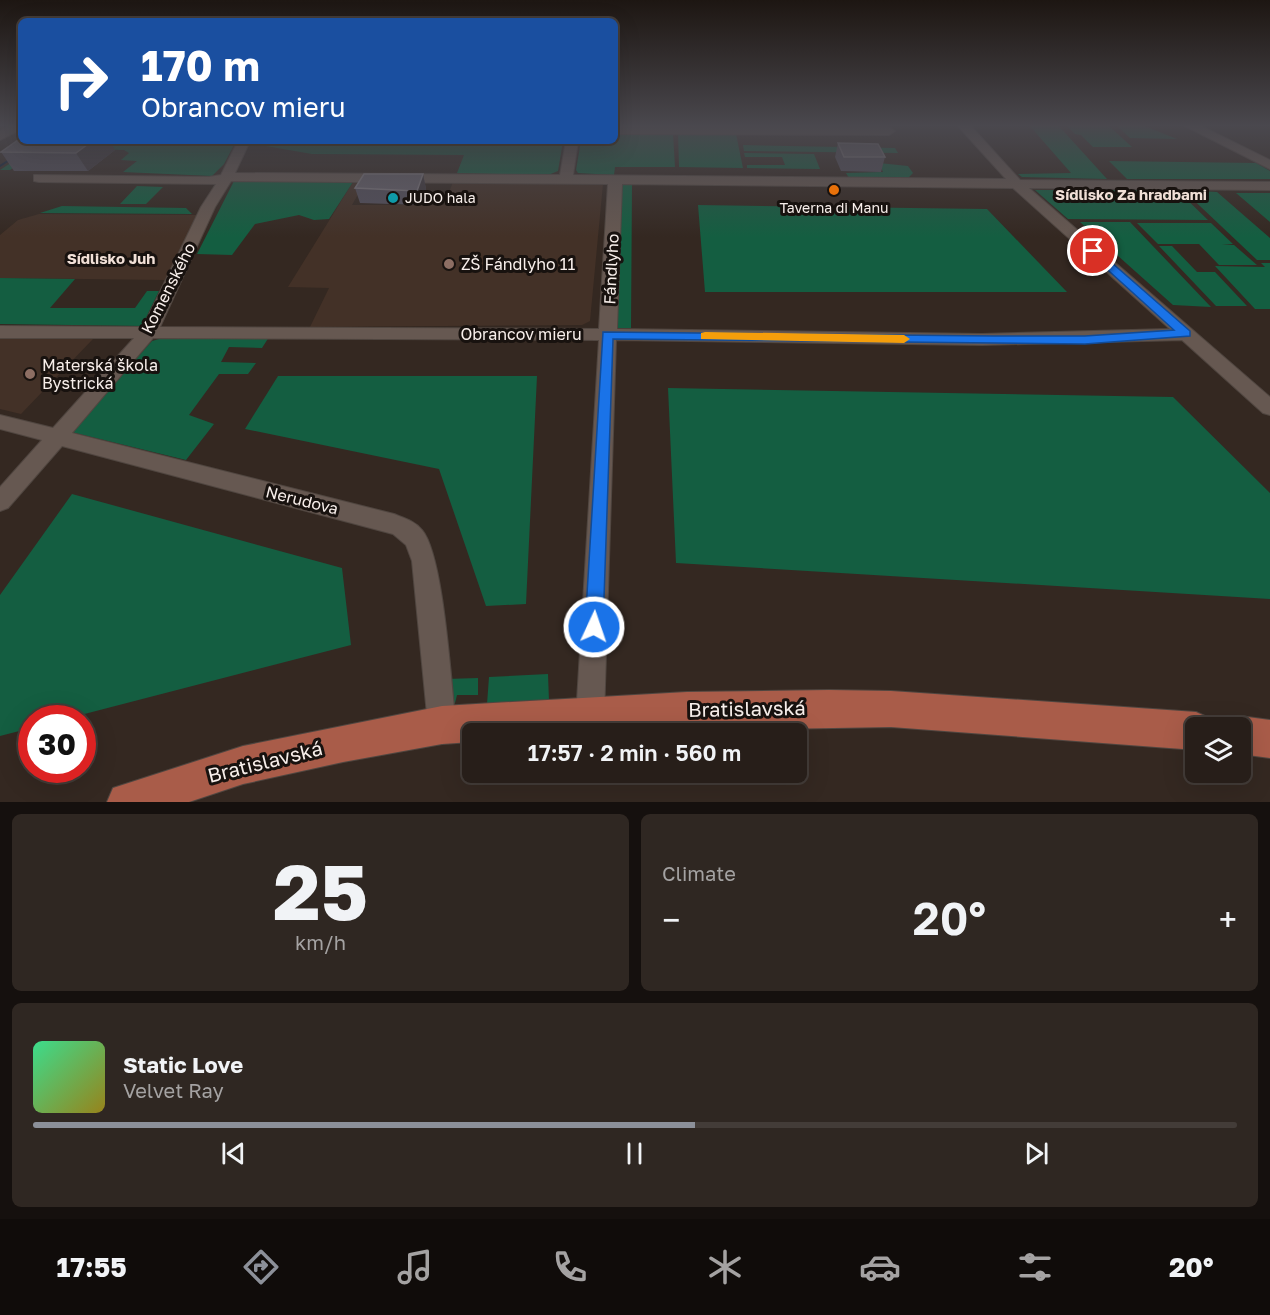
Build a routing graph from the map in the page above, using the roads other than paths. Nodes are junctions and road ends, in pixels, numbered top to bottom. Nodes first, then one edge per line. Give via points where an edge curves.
1 (234, 162) edge
2 (569, 162) edge
3 (997, 162) edge
4 (39, 178) dead end
5 (226, 179) junction
6 (566, 179) junction
7 (615, 180) junction
8 (1017, 184) junction
9 (1270, 186) edge
10 (0, 332) edge
11 (149, 332) junction
12 (1185, 334) junction
13 (607, 335) junction
14 (1270, 408) edge
15 (0, 422) edge
16 (56, 436) junction
17 (0, 502) edge
18 (590, 717) junction
19 (442, 725) junction
20 (1185, 730) edge
21 (1251, 736) edge
22 (1270, 739) edge
23 (127, 802) edge

1 - 5 street, Komenského
2 - 6 street
3 - 8 street
4 - 5 street
5 - 6 street
5 - 11 street, Komenského via 208,207
6 - 7 street
7 - 8 street
7 - 13 street, Fándlyho
8 - 9 street
8 - 12 street
10 - 11 street, Obrancov mieru
11 - 13 street, Obrancov mieru
11 - 16 street, Komenského
12 - 13 street, Obrancov mieru via 1085,340
12 - 14 street
13 - 18 street, Fándlyho
15 - 16 street, Nerudova
16 - 17 street, Komenského
16 - 19 street, Nerudova via 394,524 411,532 424,561
18 - 19 main road, Bratislavská
18 - 20 main road, Bratislavská via 687,710 891,709
19 - 23 main road, Bratislavská via 243,765
21 - 22 main road

